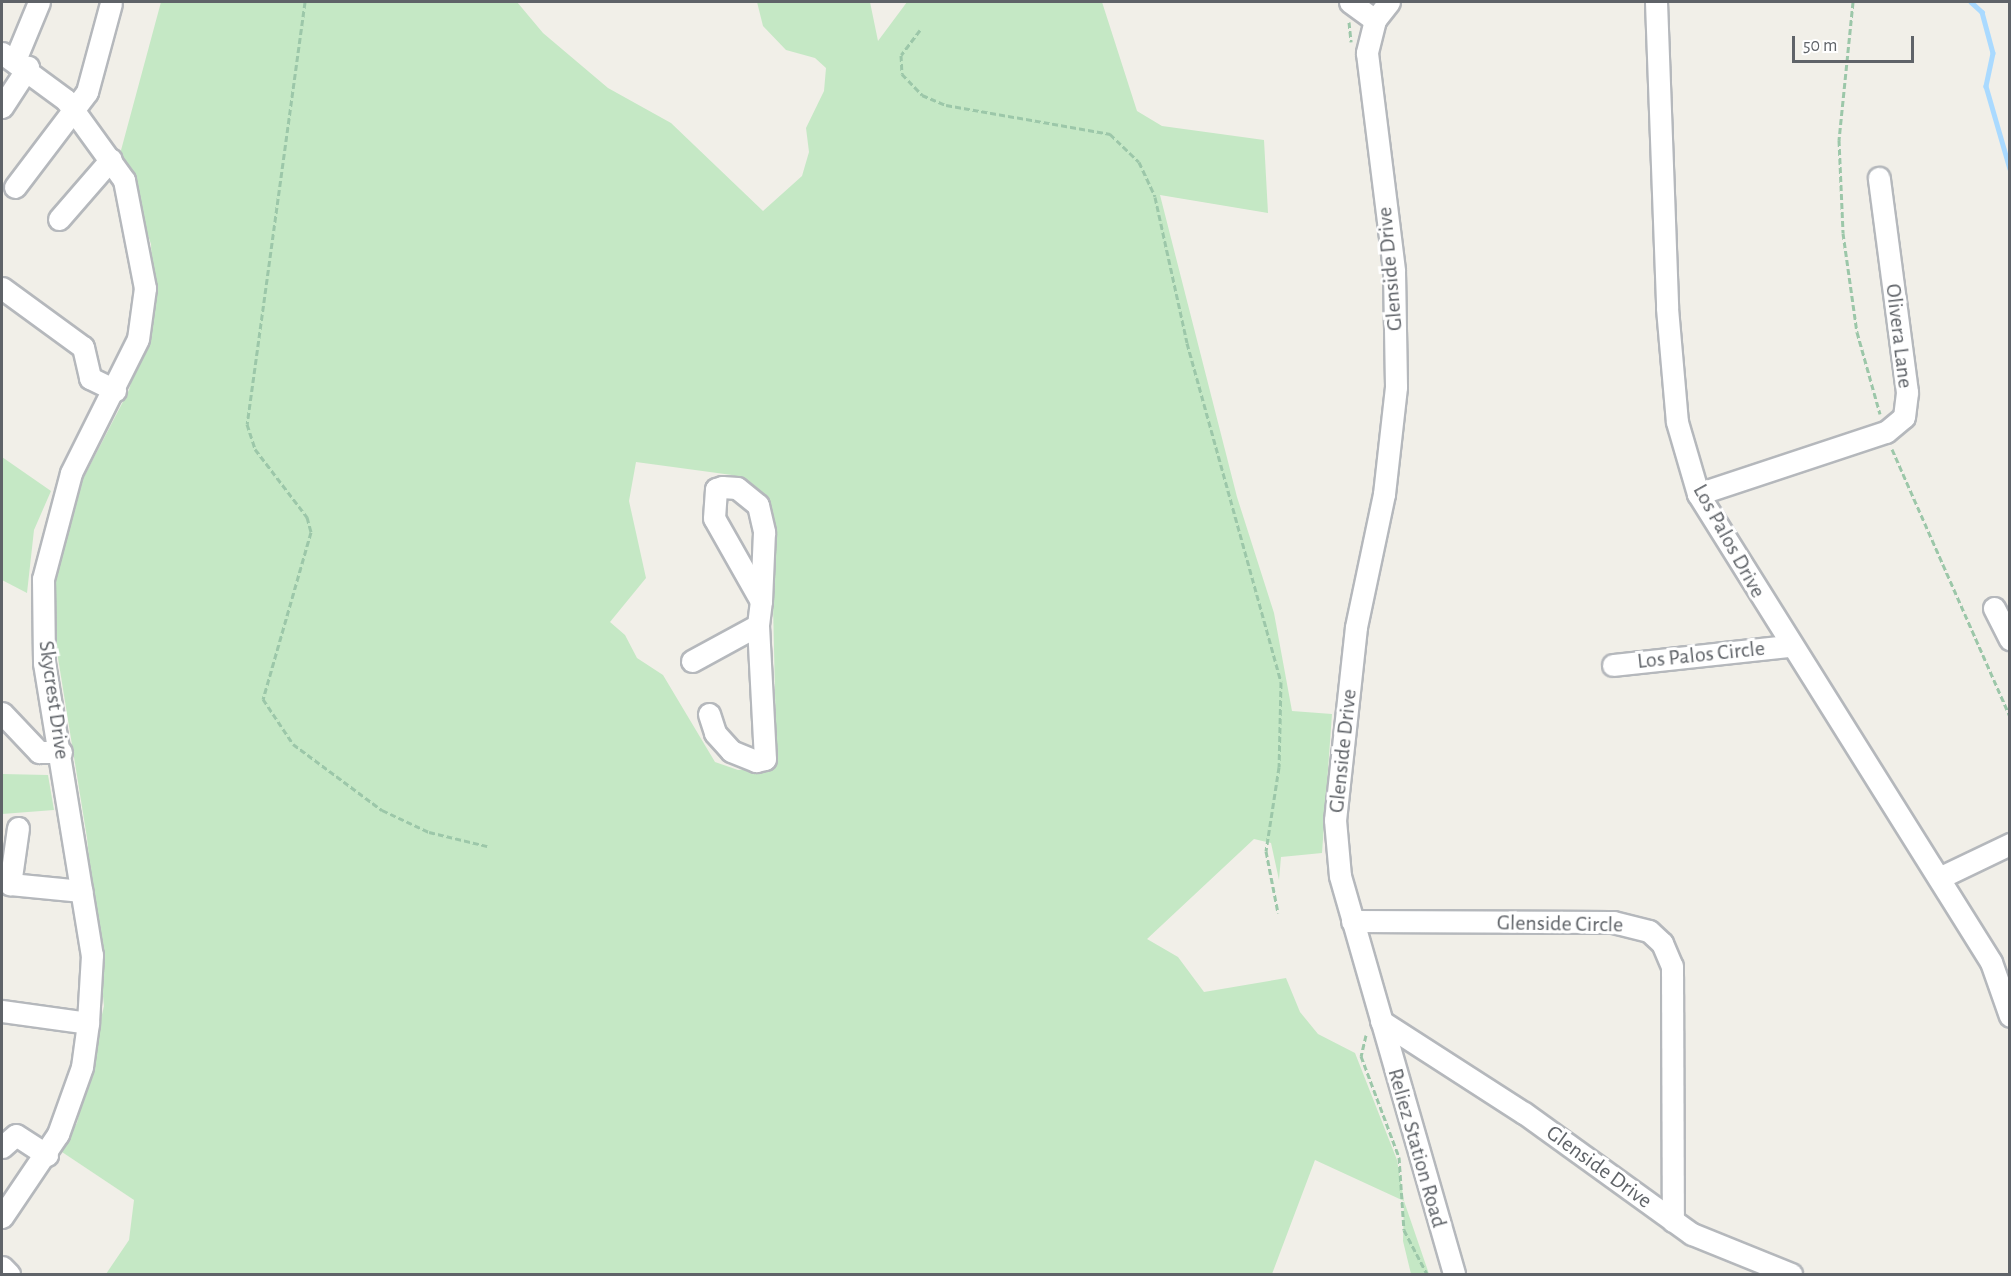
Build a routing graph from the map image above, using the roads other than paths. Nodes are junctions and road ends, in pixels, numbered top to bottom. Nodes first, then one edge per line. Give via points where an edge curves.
1 (39, 2) edge
2 (1350, 2) edge
3 (1389, 2) edge
4 (1656, 2) edge
5 (111, 3) edge
6 (1375, 20) junction
7 (15, 60) edge
8 (2, 107) edge
9 (73, 108) junction
10 (111, 159) junction
11 (1879, 178) dead end
12 (15, 187) dead end
13 (59, 219) dead end
14 (2, 288) edge
15 (115, 390) junction
16 (1698, 494) junction
17 (761, 601) junction
18 (1994, 608) dead end
19 (759, 625) junction
20 (2010, 639) edge
21 (1789, 646) junction
22 (692, 661) dead end
23 (1613, 665) dead end
24 (2, 713) edge
25 (709, 714) dead end
26 (61, 752) junction
27 (18, 828) dead end
28 (2010, 844) edge
29 (1939, 878) junction
30 (82, 891) junction
31 (1352, 921) junction
32 (2, 1011) edge
33 (2010, 1016) edge
34 (1381, 1021) junction
35 (88, 1023) junction
36 (2, 1147) edge
37 (47, 1155) junction
38 (2, 1217) edge
39 (1673, 1221) junction
40 (2, 1267) edge
41 (9, 1275) edge
42 (1454, 1275) edge
43 (1791, 1275) edge

1 - 7 street
2 - 6 street
3 - 6 street, Glenside Drive
4 - 16 street, Los Palos Drive via 1667,308 1677,422
5 - 9 street via 87,92
6 - 31 street, Glenside Drive via 1366,53 1394,271 1396,387 1384,494 1356,627 1337,789 1338,857
7 - 8 street
7 - 9 street, Skycrest Drive
9 - 10 street, Skycrest Drive
9 - 12 street
10 - 13 street
10 - 15 street, Skycrest Drive via 124,180 146,288 138,339
11 - 16 street, Olivera Lane via 1907,392 1904,417 1886,432
14 - 15 street via 83,347 90,378
15 - 26 street, Skycrest Drive via 71,473 42,579 44,663
16 - 21 street, Los Palos Drive
17 - 17 street via 714,518 716,489 745,492 758,505 764,532
17 - 19 street
18 - 20 street
19 - 22 street
19 - 25 street via 765,759 756,761 731,751
21 - 23 street, Los Palos Circle
21 - 29 street, Los Palos Drive
24 - 26 street via 39,752
26 - 30 street, Skycrest Drive
27 - 30 street via 10,884
28 - 29 street
29 - 33 street, Los Palos Drive via 1991,962
30 - 35 street, Skycrest Drive via 92,955
31 - 34 street, Glenside Drive
31 - 39 street, Glenside Circle via 1613,922 1649,931 1662,943 1672,966
32 - 35 street
34 - 39 street, Glenside Drive via 1524,1113
34 - 42 street, Reliez Station Road
35 - 37 street, Skycrest Drive via 82,1067
36 - 37 street via 16,1135
37 - 38 street, Skycrest Drive
39 - 43 street, Glenside Drive via 1714,1246
40 - 41 street

